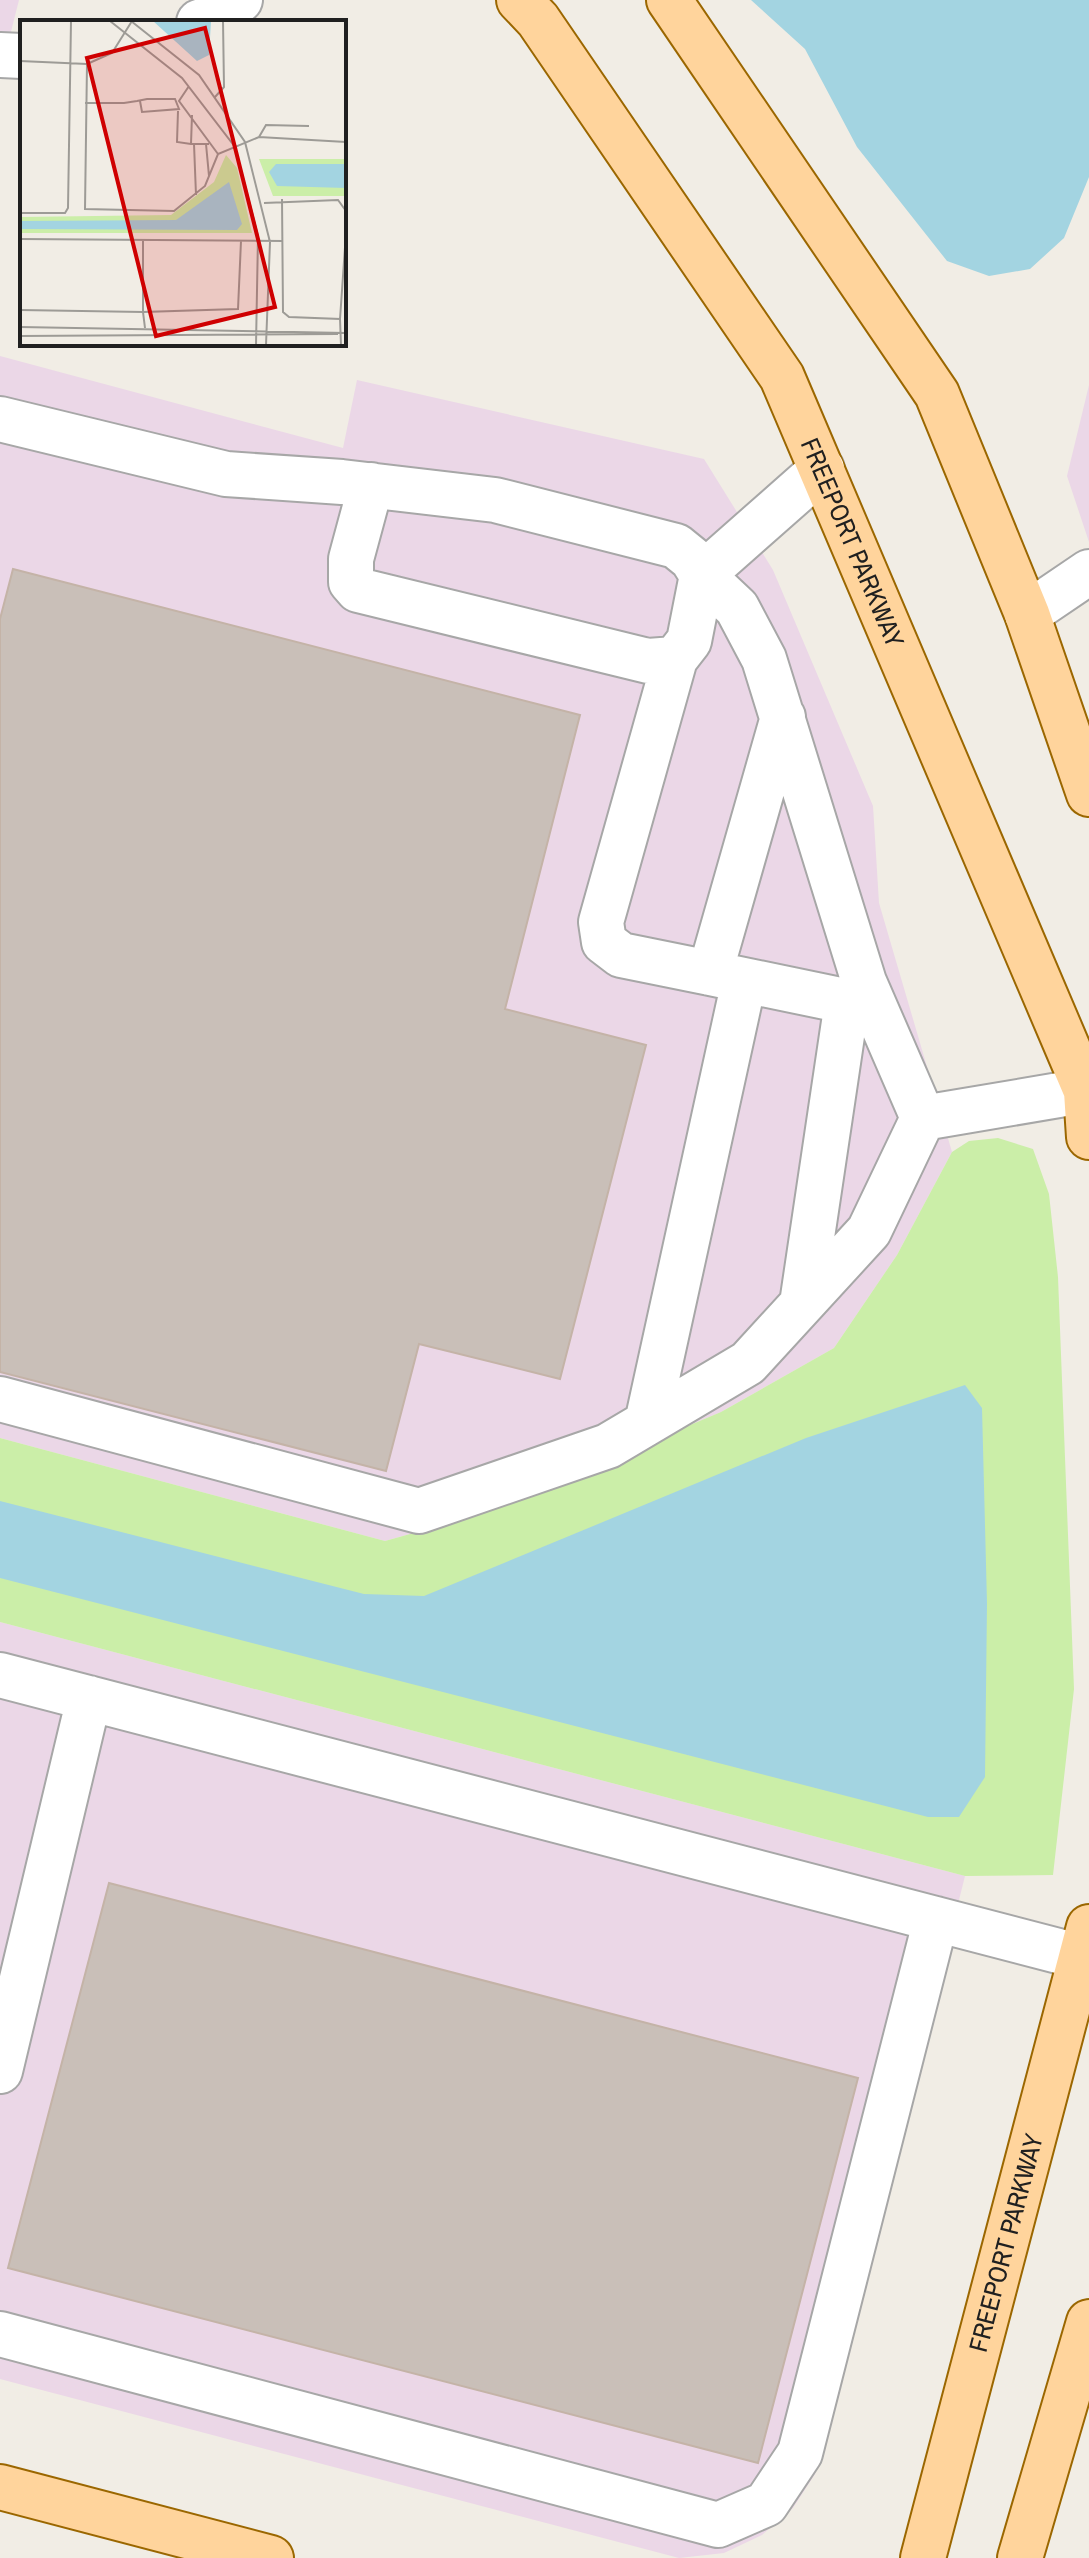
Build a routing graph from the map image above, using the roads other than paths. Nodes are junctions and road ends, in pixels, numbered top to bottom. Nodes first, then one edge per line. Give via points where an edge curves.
1 (240, 0) edge
2 (519, 0) edge
3 (669, 0) edge
4 (205, 20) edge
5 (0, 55) edge
6 (20, 56) edge
7 (0, 419) edge
8 (822, 469) junction
9 (371, 485) junction
10 (1089, 572) edge
11 (702, 575) junction
12 (1027, 614) junction
13 (675, 659) junction
14 (783, 717) junction
15 (1089, 794) edge
16 (727, 977) junction
17 (860, 1004) junction
18 (1088, 1090) edge
19 (923, 1118) junction
20 (1089, 1137) edge
21 (802, 1304) junction
22 (0, 1399) edge
23 (647, 1423) junction
24 (0, 1675) edge
25 (89, 1698) junction
26 (936, 1919) junction
27 (1086, 1948) edge
28 (0, 2071) edge
29 (1089, 2322) edge
30 (0, 2334) edge
31 (0, 2487) edge
32 (271, 2558) edge
33 (923, 2558) edge
34 (1020, 2558) edge

1 - 4 lane
2 - 8 main road, FREEPORT PARKWAY via 547,33 782,377
3 - 12 main road via 937,394
5 - 6 lane
7 - 9 lane via 226,474
8 - 11 lane
8 - 18 main road, FREEPORT PARKWAY
9 - 11 lane via 495,500 676,546
9 - 13 lane via 351,559 351,582 358,590 648,661
10 - 12 lane
11 - 13 lane via 689,641
11 - 14 lane via 737,608 751,632
12 - 15 main road
13 - 16 lane via 601,922 604,942 621,955
14 - 16 lane
14 - 17 lane
16 - 17 lane
16 - 23 lane
17 - 19 lane
17 - 21 lane
18 - 19 lane
18 - 20 main road, FREEPORT PARKWAY
19 - 21 lane via 869,1231
21 - 23 lane via 748,1363
22 - 23 lane via 419,1511 608,1446
24 - 25 lane
25 - 26 lane
25 - 28 lane
26 - 27 lane
26 - 30 lane via 800,2453 766,2504 718,2525
27 - 33 main road, FREEPORT PARKWAY
29 - 34 main road
31 - 32 main road

